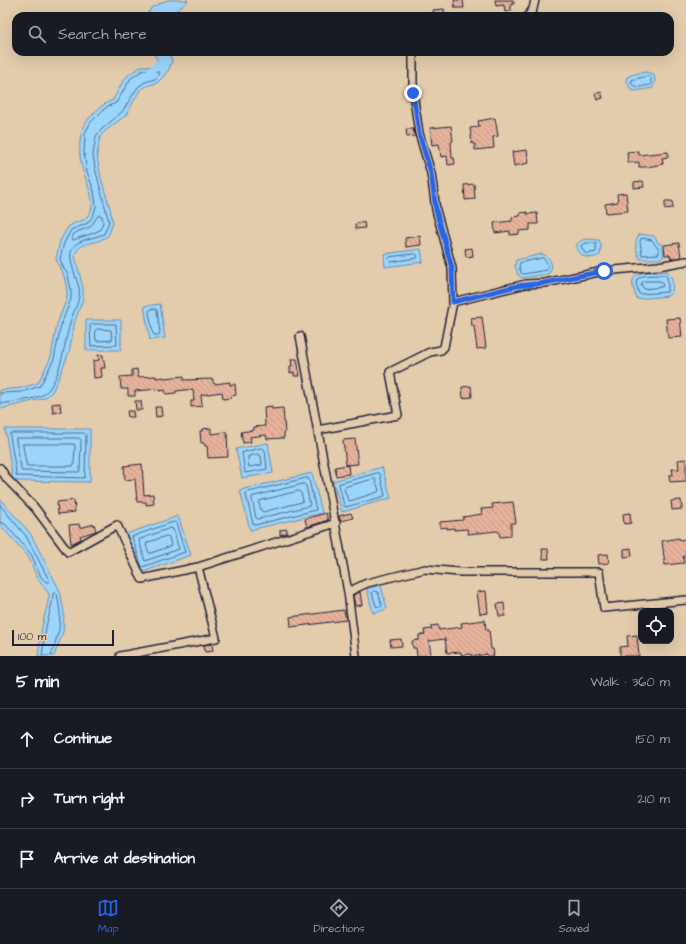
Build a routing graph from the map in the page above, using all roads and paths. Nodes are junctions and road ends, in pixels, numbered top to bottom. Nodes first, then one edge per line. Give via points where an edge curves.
1 (535, 0) edge
2 (531, 12) edge
3 (413, 56) edge
4 (686, 261) edge
5 (453, 302) junction
6 (300, 336) dead end
7 (318, 430) junction
8 (0, 468) edge
9 (336, 523) junction
10 (198, 567) junction
11 (348, 592) junction
12 (686, 600) edge
13 (120, 656) edge
14 (356, 656) edge

1 - 2 street
3 - 5 street via 413,93 419,133 431,173 436,210 452,268
4 - 5 street via 526,284
5 - 7 street via 444,347 390,372 398,415
6 - 7 street
7 - 9 street
8 - 10 street via 6,479 35,508 68,552 117,525 142,579
9 - 10 street
9 - 11 street
10 - 13 street via 216,638
11 - 12 street via 425,568 459,572 599,572 604,608
11 - 14 street

